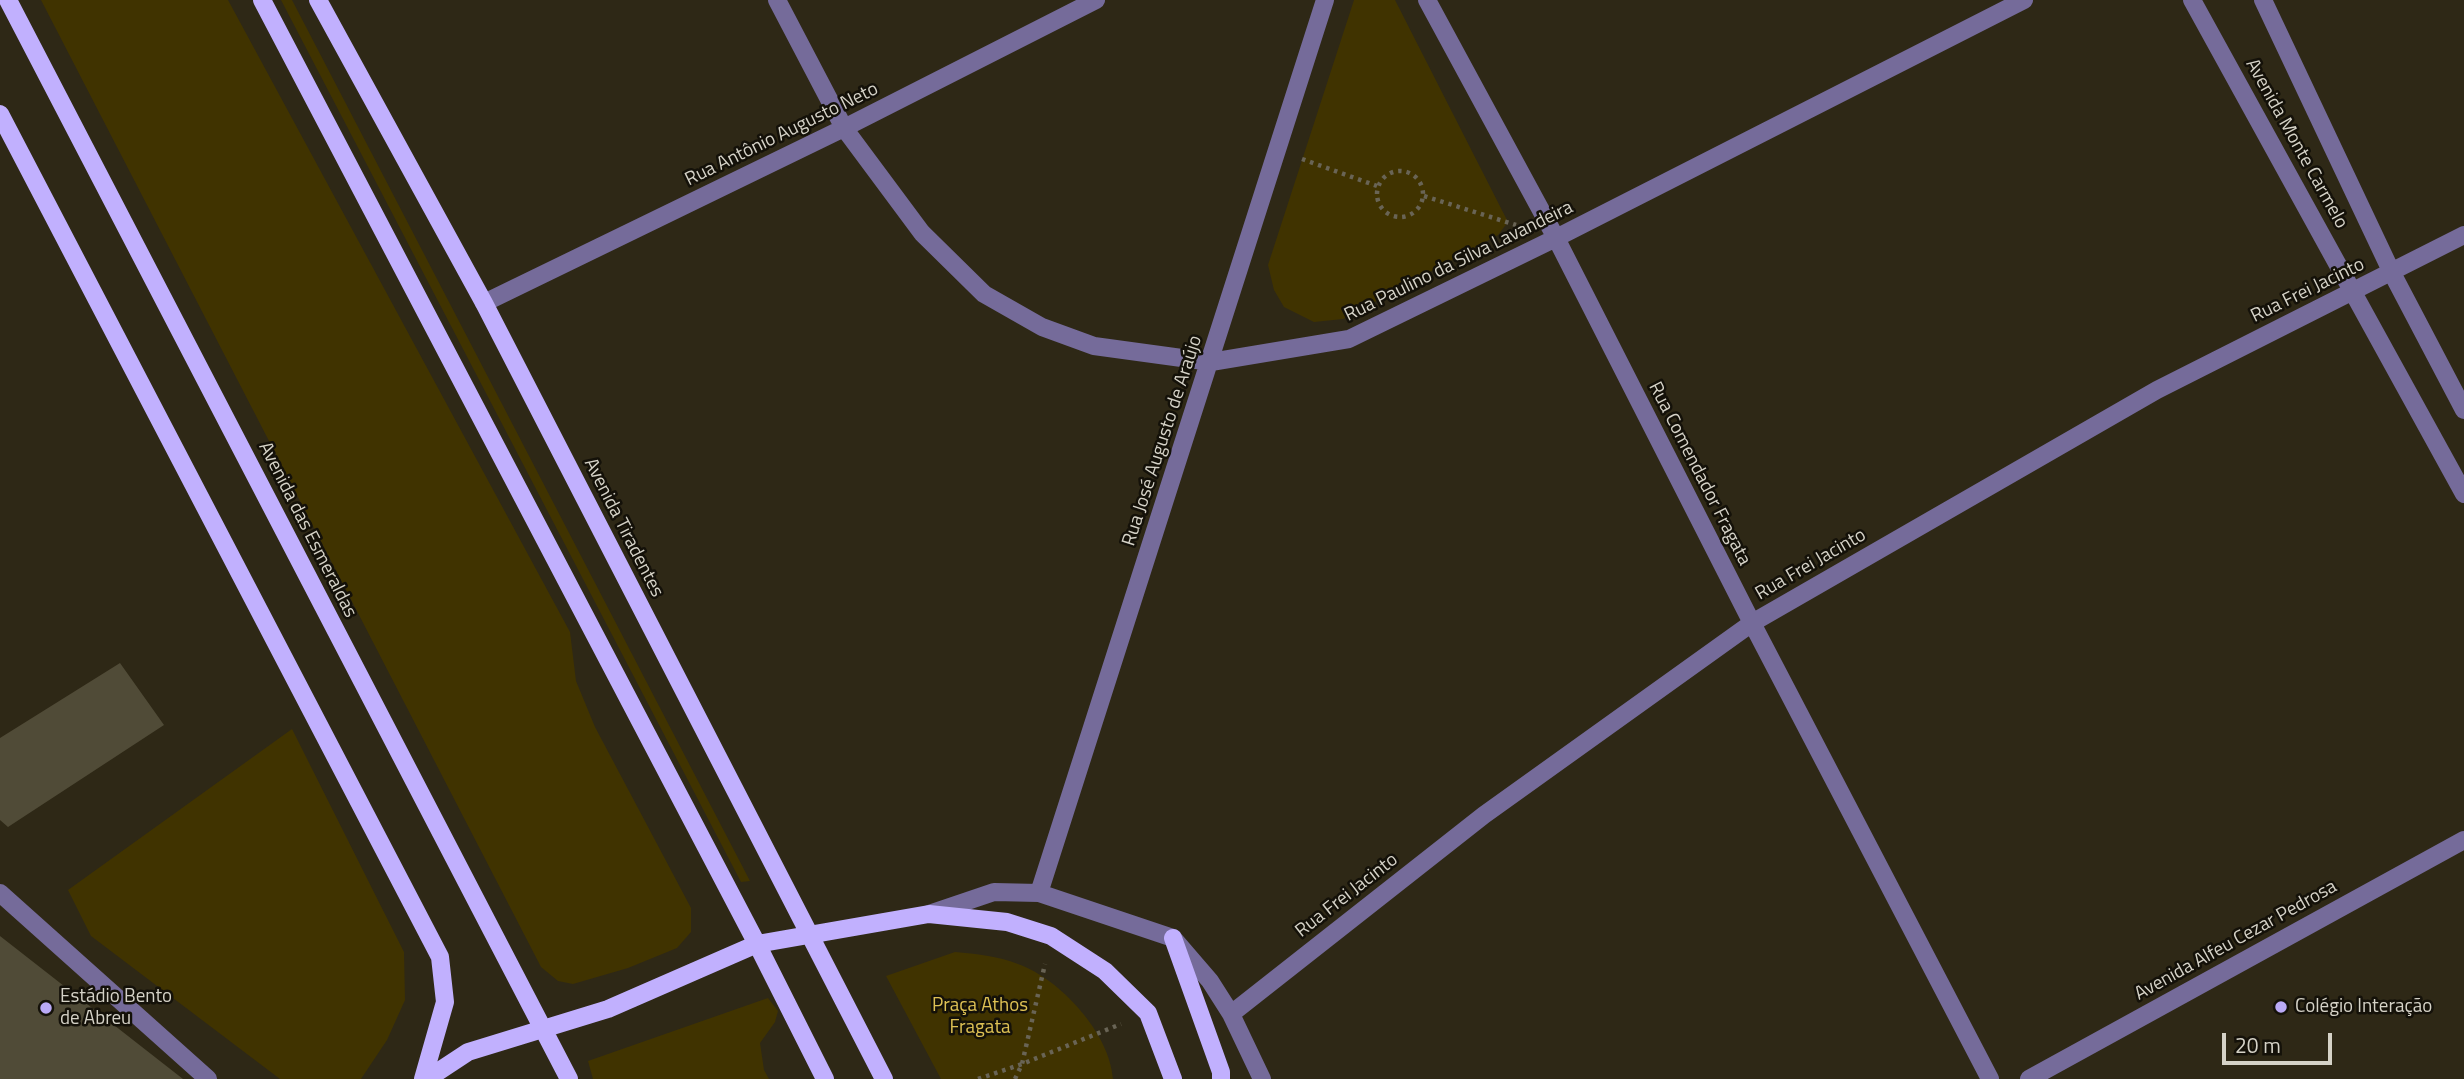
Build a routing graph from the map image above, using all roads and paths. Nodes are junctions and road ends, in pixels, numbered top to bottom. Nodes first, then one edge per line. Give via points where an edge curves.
1 (8, 0) edge
2 (262, 0) edge
3 (318, 0) edge
4 (777, 0) edge
5 (1096, 0) edge
6 (1325, 0) edge
7 (1427, 0) edge
8 (2024, 0) edge
9 (2192, 0) edge
10 (2263, 0) edge
11 (0, 114) edge
12 (844, 128) junction
13 (1278, 150) junction
14 (1377, 186) junction
15 (1424, 196) junction
16 (2464, 235) edge
17 (1556, 238) junction
18 (2392, 273) junction
19 (2354, 291) junction
20 (484, 303) junction
21 (1211, 362) junction
22 (2464, 410) edge
23 (2464, 494) edge
24 (1752, 623) junction
25 (2464, 839) edge
26 (0, 893) edge
27 (1039, 894) junction
28 (929, 914) junction
29 (809, 936) junction
30 (1051, 936) junction
31 (1173, 938) junction
32 (757, 944) junction
33 (1148, 1013) junction
34 (1231, 1014) junction
35 (544, 1031) junction
36 (1022, 1064) junction
37 (208, 1079) edge
38 (425, 1079) edge
39 (569, 1079) edge
40 (825, 1079) edge
41 (884, 1079) edge
42 (978, 1079) edge
43 (1015, 1079) edge
44 (1172, 1079) edge
45 (1221, 1079) edge
46 (1262, 1079) edge
47 (1990, 1079) edge
48 (2029, 1079) edge

1 - 35 main road, Avenida das Esmeraldas
2 - 32 main road
3 - 20 main road, Avenida Tiradentes
4 - 12 street, Rua Paulino da Silva Lavandeira
5 - 12 street, Rua Antônio Augusto Neto
6 - 13 street, Rua José Augusto de Araújo
7 - 17 street, Rua Comendador Fragata
8 - 17 street, Rua Paulino da Silva Lavandeira
9 - 19 street, Avenida Monte Carmelo
10 - 18 street, Avenida Monte Carmelo
11 - 38 main road via 440,957 445,1002
12 - 20 street, Rua Antônio Augusto Neto
12 - 21 street, Rua Paulino da Silva Lavandeira via 922,233 984,294 1042,327 1094,346
13 - 14 path
13 - 21 street, Rua José Augusto de Araújo
14 - 15 path via 1384,175 1398,169 1421,183
14 - 15 path via 1377,202 1387,215 1403,218 1418,211
15 - 17 path
16 - 18 street, Rua Frei Jacinto
17 - 21 street, Rua Paulino da Silva Lavandeira via 1349,340
17 - 24 street, Rua Comendador Fragata
18 - 19 street, Rua Frei Jacinto
18 - 22 street, Avenida Monte Carmelo
19 - 23 street, Avenida Monte Carmelo
19 - 24 street, Rua Frei Jacinto via 2157,390
20 - 29 main road, Avenida Tiradentes
21 - 27 street, Rua José Augusto de Araújo
24 - 34 street, Rua Frei Jacinto via 1484,815
24 - 47 street, Rua Comendador Fragata
25 - 48 street, Avenida Alfeu Cezar Pedrosa
26 - 37 street
27 - 28 street via 994,892
27 - 31 street
28 - 29 main road
28 - 30 main road via 1007,922
29 - 32 main road
29 - 41 main road, Avenida Tiradentes
30 - 33 main road via 1105,971
30 - 36 path
31 - 34 street
31 - 45 main road
32 - 35 main road via 608,1009
32 - 40 main road
33 - 36 path
33 - 44 main road
34 - 46 street
35 - 38 main road via 468,1052
35 - 39 main road, Avenida das Esmeraldas
36 - 42 path
36 - 43 path

